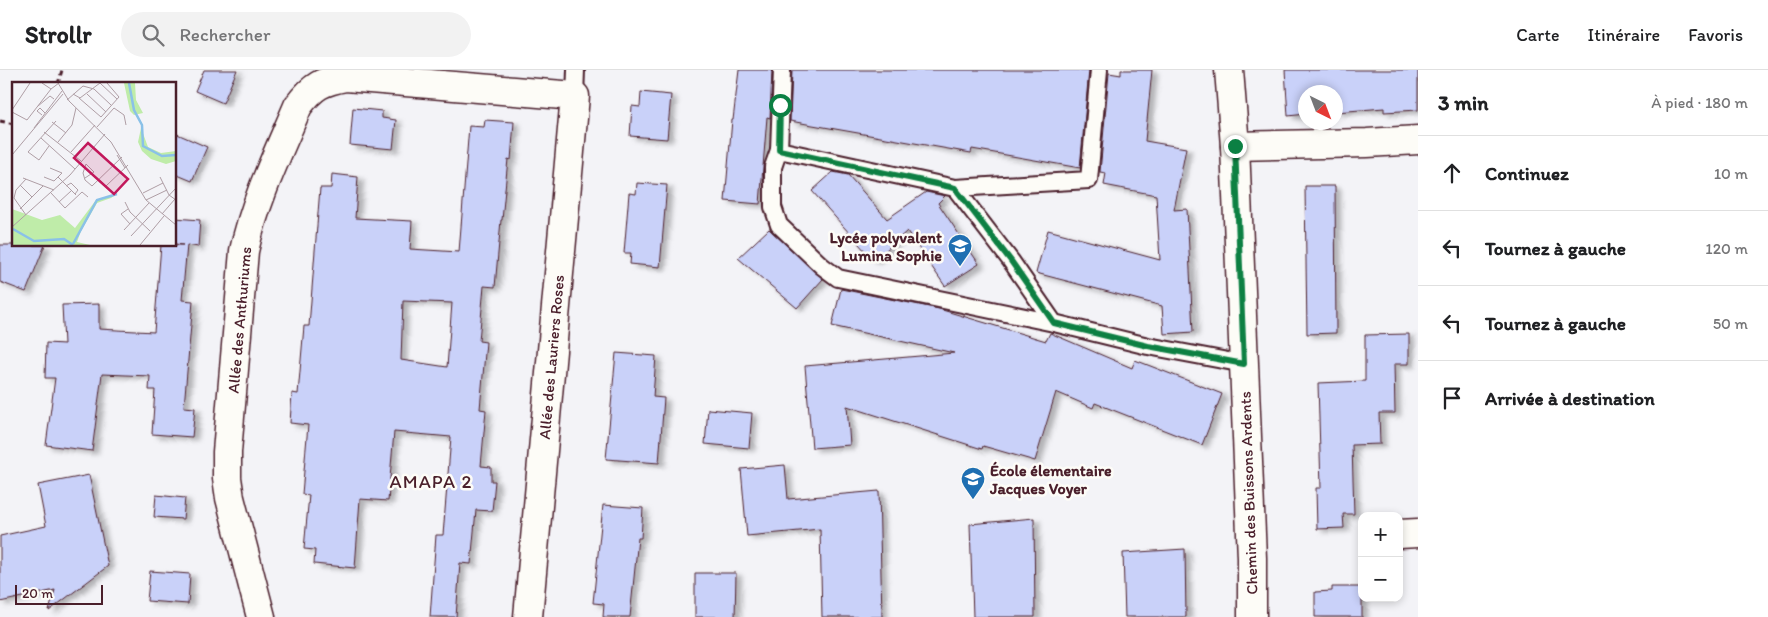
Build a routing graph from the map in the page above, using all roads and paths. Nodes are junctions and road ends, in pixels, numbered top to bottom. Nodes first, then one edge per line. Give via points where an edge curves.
1 (782, 70) edge
2 (1099, 70) edge
3 (1229, 70) edge
4 (575, 83) edge
5 (1418, 140) edge
6 (1235, 146) junction
7 (779, 150) junction
8 (955, 188) junction
9 (1054, 323) junction
10 (1244, 364) junction
11 (1418, 533) edge
12 (1403, 534) edge
13 (261, 617) edge
14 (528, 617) edge
15 (1252, 617) edge

1 - 7 lane
2 - 8 lane via 1089,180
3 - 6 street, Chemin des Buissons Ardents
4 - 13 street, Allée des Anthuriums via 346,77 319,84 298,106 256,205 244,251 227,452 230,498
4 - 14 street, Allée des Lauriers Roses
5 - 6 street
6 - 10 street, Chemin des Buissons Ardents
7 - 8 lane
7 - 9 lane via 773,167 773,207 779,225 838,278
8 - 9 lane
9 - 10 lane via 1148,346
10 - 15 street, Chemin des Buissons Ardents
11 - 12 street

